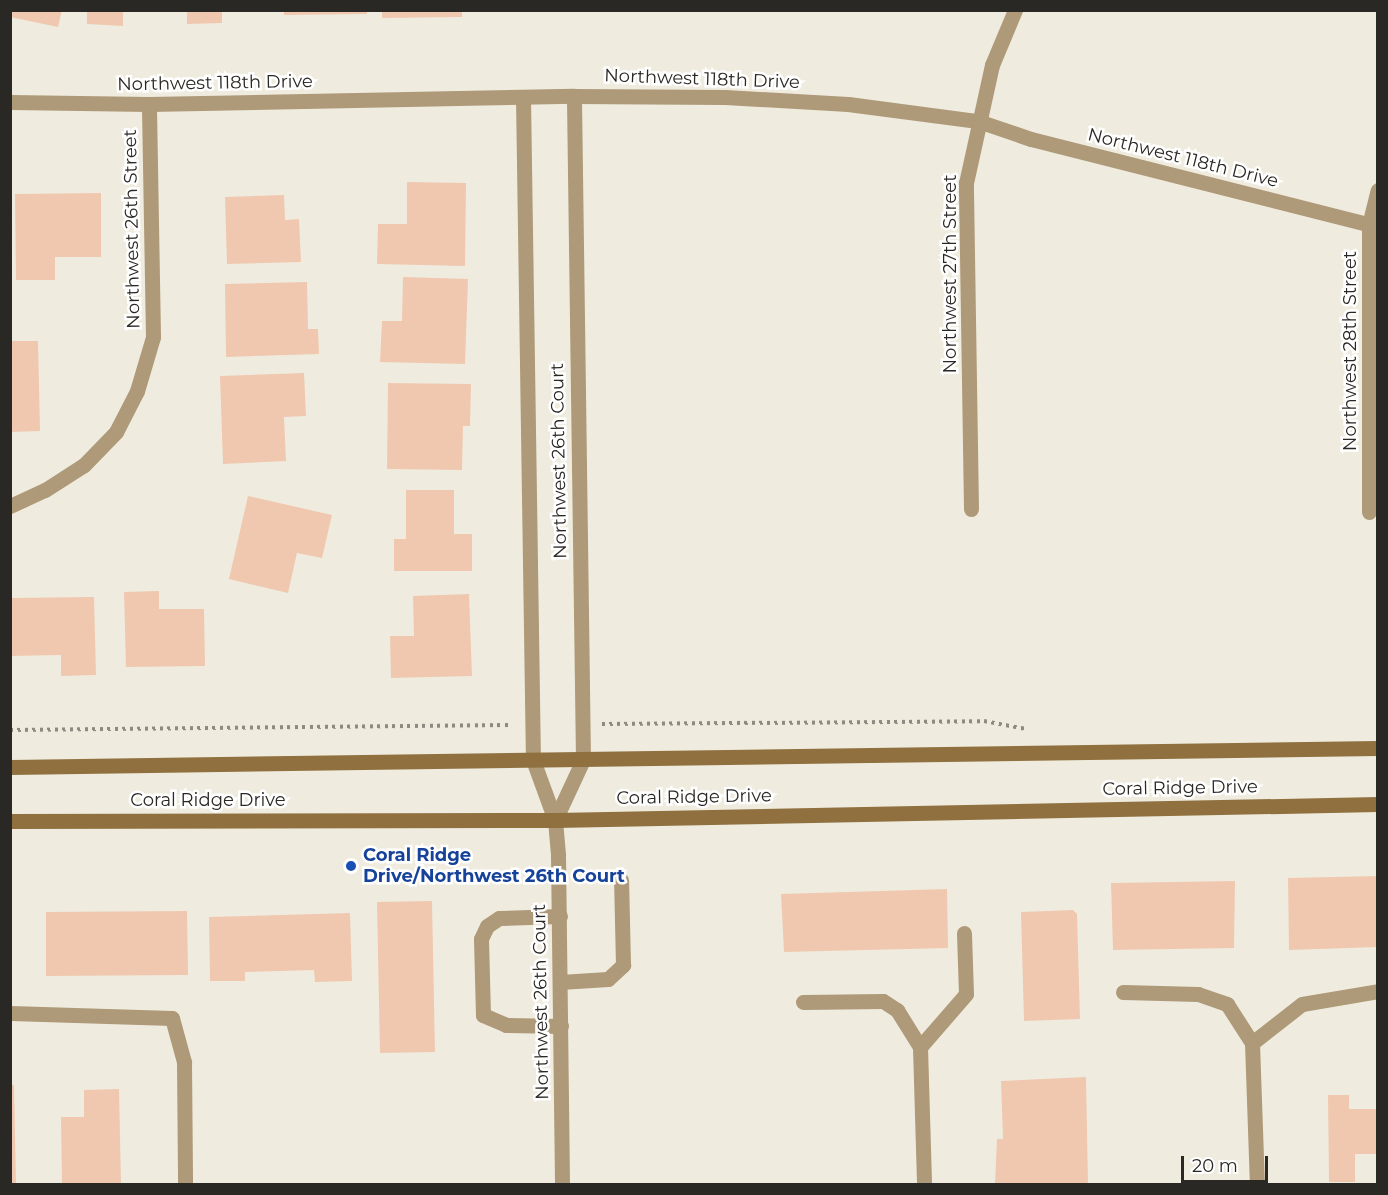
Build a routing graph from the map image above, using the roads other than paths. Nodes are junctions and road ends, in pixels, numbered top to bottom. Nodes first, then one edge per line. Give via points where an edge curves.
1 (1015, 10) edge
2 (574, 96) junction
3 (523, 97) junction
4 (10, 102) edge
5 (149, 104) junction
6 (978, 121) junction
7 (1377, 190) edge
8 (1373, 226) edge
9 (10, 506) edge
10 (971, 509) dead end
11 (1369, 512) dead end
12 (1377, 748) edge
13 (533, 760) junction
14 (583, 760) junction
15 (10, 767) edge
16 (1377, 804) edge
17 (555, 820) junction
18 (10, 821) edge
19 (621, 880) dead end
20 (560, 916) junction
21 (964, 933) dead end
22 (560, 982) junction
23 (1123, 992) dead end
24 (1377, 992) edge
25 (803, 1002) dead end
26 (10, 1013) edge
27 (561, 1026) junction
28 (1252, 1043) junction
29 (920, 1047) junction
30 (186, 1185) edge
31 (562, 1185) edge
32 (924, 1185) edge
33 (1257, 1185) edge

1 - 6 street, Northwest 27th Street via 992,65
2 - 3 street, Northwest 118th Drive
2 - 6 street, Northwest 118th Drive via 725,97 848,104
2 - 14 street, Northwest 26th Court
3 - 5 street, Northwest 118th Drive
3 - 13 street, Northwest 26th Court
4 - 5 street, Northwest 118th Drive
5 - 9 street, Northwest 26th Street via 153,337 137,391 116,432 84,465
6 - 8 street, Northwest 118th Drive via 1031,139
6 - 10 street, Northwest 27th Street via 966,183
7 - 8 street, Northwest 28th Street
8 - 11 street, Northwest 28th Street
12 - 14 main road, Coral Ridge Drive
13 - 14 main road, Coral Ridge Drive
13 - 15 main road, Coral Ridge Drive
13 - 17 street, Northwest 26th Court
14 - 17 street, Northwest 26th Court
16 - 17 main road, Coral Ridge Drive
17 - 18 main road, Coral Ridge Drive
17 - 20 street, Northwest 26th Court
19 - 22 street via 623,965 608,979
20 - 22 street, Northwest 26th Court
20 - 27 street via 499,918 487,926 481,939 483,1015 506,1025
21 - 29 street via 966,994
22 - 27 street, Northwest 26th Court
23 - 28 street via 1198,994 1227,1005
24 - 28 street via 1302,1004
25 - 29 street via 883,1001 897,1010
26 - 30 street via 172,1017 184,1062
27 - 31 street, Northwest 26th Court
28 - 33 street
29 - 32 street

